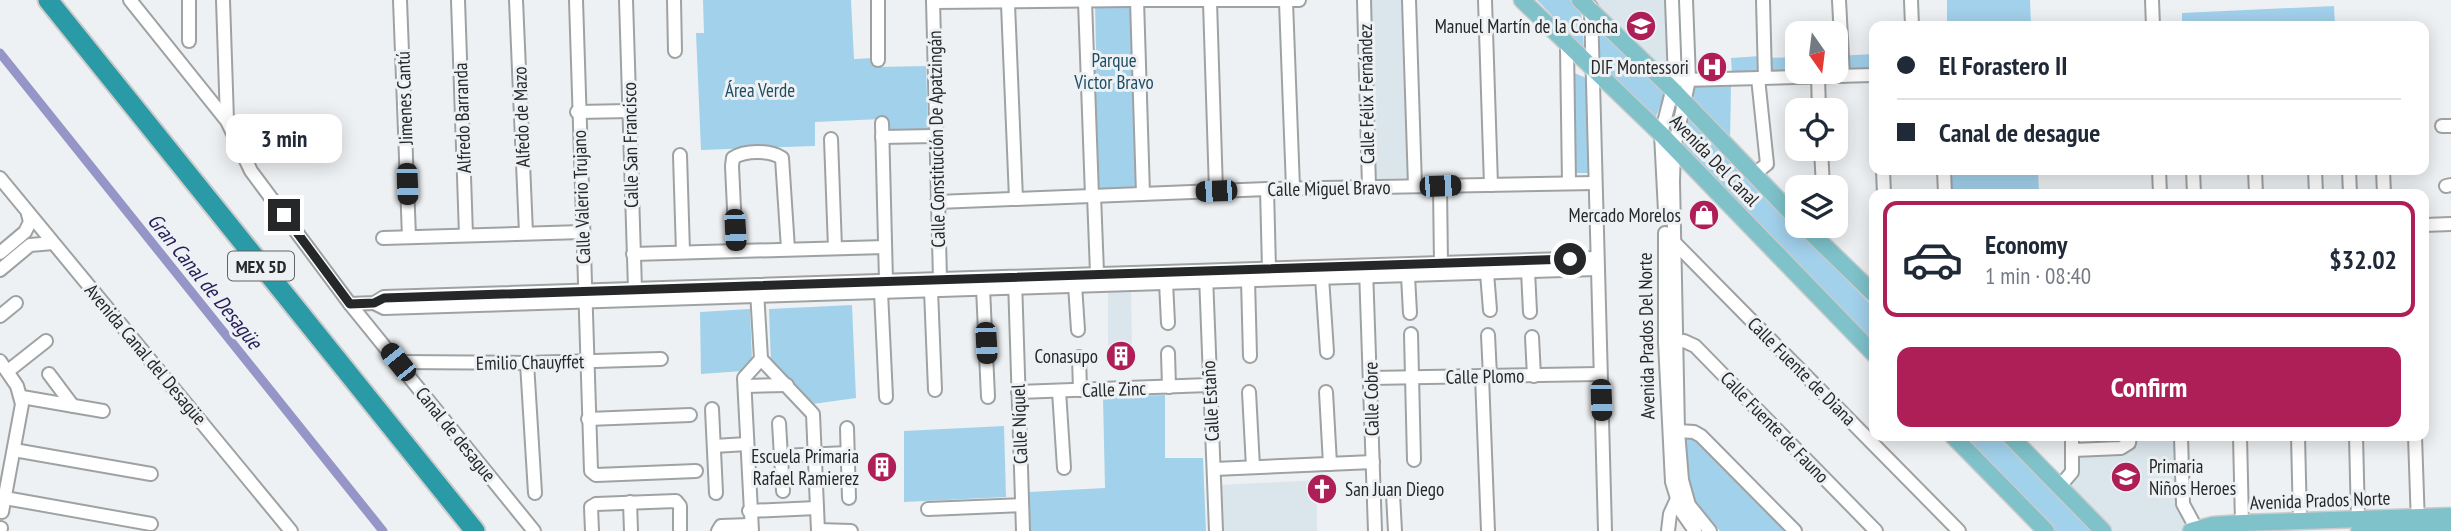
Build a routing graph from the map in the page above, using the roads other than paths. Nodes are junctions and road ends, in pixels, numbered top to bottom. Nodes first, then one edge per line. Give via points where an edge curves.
1 (33, 0) edge
2 (48, 0) edge
3 (130, 0) edge
4 (189, 0) edge
5 (223, 0) edge
6 (400, 0) edge
7 (458, 0) edge
8 (516, 0) edge
9 (576, 0) edge
10 (626, 0) edge
11 (674, 0) edge
12 (878, 0) edge
13 (1131, 0) edge
14 (1139, 0) edge
15 (1364, 0) edge
16 (1409, 0) edge
17 (1485, 0) edge
18 (1521, 0) edge
19 (1672, 0) edge
20 (1686, 0) edge
21 (1763, 0) edge
22 (1839, 0) edge
23 (1911, 0) edge
24 (2152, 0) edge
25 (933, 1) edge
26 (1089, 1) edge
27 (1253, 1) edge
28 (1292, 1) edge
29 (1210, 2) junction
30 (1008, 4) junction
31 (1587, 4) edge
32 (1840, 21) edge
33 (1912, 21) edge
34 (2153, 21) edge
35 (189, 41) dead end
36 (1567, 47) junction
37 (675, 51) dead end
38 (878, 60) dead end
39 (1591, 71) junction
40 (1869, 75) edge
41 (1848, 76) edge
42 (1785, 77) edge
43 (1762, 78) junction
44 (1689, 80) junction
45 (1674, 85) junction
46 (1684, 104) junction
47 (630, 111) junction
48 (577, 112) junction
49 (227, 121) junction
50 (882, 123) dead end
51 (1661, 134) junction
52 (935, 135) junction
53 (882, 137) junction
54 (831, 139) dead end
55 (1674, 148) junction
56 (680, 155) dead end
57 (1754, 175) junction
58 (0, 178) edge
59 (1569, 183) junction
60 (1595, 183) junction
61 (1491, 185) junction
62 (1440, 186) junction
63 (1368, 187) junction
64 (1415, 187) junction
65 (1293, 188) junction
66 (1267, 189) junction
67 (1216, 191) junction
68 (1143, 194) junction
69 (1093, 196) junction
70 (1016, 199) junction
71 (937, 202) junction
72 (1785, 207) edge
73 (28, 214) junction
74 (2451, 224) edge
75 (2429, 225) edge
76 (582, 232) junction
77 (526, 233) junction
78 (466, 235) junction
79 (409, 237) junction
80 (383, 238) dead end
81 (1822, 238) edge
82 (1674, 242) junction
83 (53, 243) junction
84 (19, 246) junction
85 (885, 247) junction
86 (835, 248) junction
87 (788, 249) junction
88 (736, 251) junction
89 (683, 252) junction
90 (0, 253) edge
91 (633, 254) junction
92 (1596, 263) junction
93 (1441, 264) junction
94 (1269, 269) junction
95 (0, 270) edge
96 (1367, 271) junction
97 (1528, 271) junction
98 (1487, 273) junction
99 (1097, 274) junction
100 (1206, 276) junction
101 (1408, 276) junction
102 (1322, 277) junction
103 (940, 279) junction
104 (1248, 280) junction
105 (1015, 281) junction
106 (1166, 282) junction
107 (1075, 285) junction
108 (884, 287) junction
109 (984, 288) junction
110 (635, 289) junction
111 (931, 290) junction
112 (1869, 290) edge
113 (757, 292) junction
114 (584, 296) junction
115 (16, 303) dead end
116 (350, 304) junction
117 (1490, 310) dead end
118 (1530, 312) dead end
119 (1410, 313) dead end
120 (0, 316) edge
121 (1168, 323) dead end
122 (1078, 330) dead end
123 (1411, 334) dead end
124 (1488, 335) dead end
125 (1532, 337) dead end
126 (46, 341) dead end
127 (1671, 342) junction
128 (1869, 349) edge
129 (1327, 352) dead end
130 (1168, 353) dead end
131 (1250, 356) dead end
132 (1079, 357) dead end
133 (661, 359) dead end
134 (761, 359) junction
135 (586, 361) junction
136 (398, 362) junction
137 (527, 363) junction
138 (4, 366) edge
139 (49, 374) dead end
140 (1600, 374) junction
141 (1486, 376) junction
142 (1534, 376) junction
143 (1413, 377) junction
144 (1371, 378) junction
145 (0, 383) edge
146 (787, 385) junction
147 (1209, 385) junction
148 (745, 386) junction
149 (1169, 387) junction
150 (935, 390) dead end
151 (1080, 390) junction
152 (19, 391) junction
153 (1059, 391) junction
154 (1249, 392) dead end
155 (1018, 393) junction
156 (1326, 393) dead end
157 (886, 397) dead end
158 (988, 397) dead end
159 (73, 406) junction
160 (712, 409) dead end
161 (103, 411) dead end
162 (690, 415) dead end
163 (588, 419) junction
164 (779, 423) dead end
165 (847, 428) dead end
166 (1678, 431) junction
167 (1869, 440) edge
168 (1870, 441) edge
169 (1958, 441) edge
170 (2015, 441) edge
171 (2072, 441) edge
172 (2129, 441) edge
173 (2181, 441) edge
174 (2240, 441) edge
175 (2298, 441) edge
176 (2356, 441) edge
177 (2415, 441) edge
178 (747, 444) junction
179 (714, 446) junction
180 (14, 450) junction
181 (2073, 450) junction
182 (848, 453) junction
183 (815, 455) junction
184 (781, 456) junction
185 (1414, 460) dead end
186 (1373, 462) junction
187 (1330, 464) junction
188 (1253, 467) junction
189 (1064, 468) dead end
190 (1214, 469) junction
191 (696, 471) dead end
192 (151, 474) dead end
193 (2060, 486) junction
194 (782, 491) dead end
195 (536, 493) dead end
196 (716, 493) dead end
197 (1394, 494) dead end
198 (5, 498) junction
199 (849, 498) dead end
200 (1676, 501) junction
201 (630, 502) junction
202 (1022, 505) junction
203 (817, 508) junction
204 (928, 509) dead end
205 (749, 511) junction
206 (2, 513) dead end
207 (2451, 516) edge
208 (2300, 521) junction
209 (2242, 523) junction
210 (2418, 523) junction
211 (151, 524) dead end
212 (2359, 525) edge
213 (751, 528) edge
214 (2451, 528) edge
215 (818, 530) edge
216 (2194, 530) edge
217 (291, 531) edge
218 (458, 531) edge
219 (475, 531) edge
220 (534, 531) edge
221 (592, 531) edge
222 (631, 531) edge
223 (680, 531) edge
224 (718, 531) edge
225 (851, 531) edge
226 (1023, 531) edge
227 (1216, 531) edge
228 (1375, 531) edge
229 (1395, 531) edge
230 (1488, 531) edge
231 (1605, 531) edge
232 (1668, 531) edge
233 (1695, 531) edge
234 (1710, 531) edge
235 (1795, 531) edge
236 (1876, 531) edge
237 (1959, 531) edge
238 (2046, 531) edge
239 (2103, 531) edge

1 - 218 highway, MEX 5D
2 - 219 highway, MEX 5D
3 - 49 street, Canal de desague
4 - 35 street
5 - 49 street
6 - 79 street, Jimenes Cantú
7 - 78 street, Alfredo Barranda
8 - 77 street, Alfedo de Mazo
9 - 48 street, Calle Valerio Trujano
10 - 47 street, Calle San Francisco
11 - 37 street
12 - 38 street
13 - 26 street
14 - 29 street
14 - 68 street
15 - 63 street, Calle Félix Fernández
16 - 64 street
17 - 61 street
18 - 36 main road, Avenida Del Canal
19 - 45 street, Avenida Prados Del Norte
20 - 44 street
21 - 43 street
22 - 32 street
23 - 33 street
24 - 34 street
25 - 30 street
25 - 52 street, Calle Constitución De Apatzingán
26 - 30 street
26 - 69 street via 1092,42 1086,52
27 - 28 street
27 - 29 street
28 - 65 street
29 - 67 street
30 - 70 street
31 - 39 street
31 - 45 main road, Avenida Del Canal
36 - 39 main road, Avenida Del Canal
36 - 59 street
39 - 51 main road, Avenida Del Canal
39 - 60 street
40 - 41 street
42 - 43 street
43 - 44 street
43 - 57 street via 1767,164
44 - 45 street
44 - 46 street
45 - 46 main road, Avenida Del Canal
45 - 51 street, Avenida Prados Del Norte
46 - 55 street
46 - 57 main road, Avenida Del Canal
47 - 48 street
47 - 91 street, Calle San Francisco
48 - 76 street, Calle Valerio Trujano
49 - 116 street, Canal de desague via 251,171
50 - 53 street
51 - 55 main road, Avenida Del Canal
51 - 127 street, Avenida Prados Del Norte
52 - 53 street
52 - 71 street, Calle Constitución De Apatzingán
53 - 85 street
54 - 86 street
55 - 82 street
55 - 128 main road, Avenida Del Canal
56 - 89 street
57 - 72 main road, Avenida Del Canal
58 - 73 street, Avenida Canal del Desagüe
59 - 60 street, Calle Miguel Bravo
59 - 61 street, Calle Miguel Bravo
60 - 92 street
61 - 62 street, Calle Miguel Bravo
62 - 64 street, Calle Miguel Bravo
62 - 93 street
63 - 64 street, Calle Miguel Bravo
63 - 65 street, Calle Miguel Bravo
65 - 66 street, Calle Miguel Bravo
66 - 67 street, Calle Miguel Bravo
66 - 94 street
67 - 68 street, Calle Miguel Bravo
68 - 69 street, Calle Miguel Bravo
69 - 70 street, Calle Miguel Bravo
69 - 99 street
70 - 71 street, Calle Miguel Bravo
71 - 103 street, Calle Constitución De Apatzingán
73 - 83 street, Avenida Canal del Desagüe
73 - 84 street via 30,222
74 - 75 street
76 - 77 street
76 - 114 street, Calle Valerio Trujano
77 - 78 street
78 - 79 street
79 - 80 street
81 - 112 main road
82 - 127 street
82 - 167 street, Calle Fuente de Diana
83 - 84 street
83 - 217 street, Avenida Canal del Desagüe
84 - 90 street
84 - 95 street
85 - 86 street
85 - 108 street
86 - 87 street
87 - 88 street
87 - 88 street via 782,159 774,153 739,154 733,158
88 - 89 street
89 - 91 street
91 - 110 street, Calle San Francisco
92 - 93 street
92 - 97 street
92 - 140 street
93 - 96 street
94 - 96 street
94 - 100 street
96 - 101 street
96 - 102 street
96 - 144 street, Calle Cobre
97 - 98 street
97 - 118 street
98 - 101 street
98 - 117 street
99 - 100 street
99 - 105 street
100 - 104 street
100 - 106 street
100 - 147 street, Calle Estaño
101 - 119 street
102 - 104 street
102 - 129 street
103 - 105 street
103 - 108 street
104 - 131 street
105 - 107 street
105 - 109 street
105 - 155 street, Calle Níquel
106 - 107 street
106 - 121 street
107 - 122 street
108 - 111 street
108 - 113 street
108 - 157 street
109 - 111 street
109 - 158 street
110 - 113 street
110 - 114 street
111 - 150 street
113 - 114 street
113 - 134 street
114 - 116 street via 384,308 374,303
114 - 135 street, Calle Valerio Trujano
115 - 120 street
116 - 136 street, Canal de desague
123 - 143 street
124 - 141 street
125 - 142 street
126 - 138 street
127 - 166 street
127 - 200 street, Avenida Prados Del Norte via 1668,433
127 - 236 street, Calle Fuente de Fauno via 1695,346
130 - 149 street
132 - 151 street
133 - 135 street, Emilio Chauyffet
134 - 146 street
134 - 148 street via 744,378
135 - 137 street, Emilio Chauyffet
135 - 163 street, Calle Valerio Trujano
136 - 137 street, Emilio Chauyffet
136 - 220 street, Canal de desague
137 - 195 street
138 - 152 street
139 - 159 street
140 - 142 street, Calle Plomo
140 - 231 street
141 - 142 street, Calle Plomo
141 - 143 street, Calle Plomo
141 - 230 street
143 - 144 street, Calle Plomo
143 - 185 street
144 - 186 street, Calle Cobre
145 - 152 street
146 - 148 street
146 - 183 street via 812,409
147 - 149 street, Calle Zinc
147 - 190 street, Calle Estaño
148 - 178 street
149 - 151 street, Calle Zinc
151 - 153 street, Calle Zinc
152 - 159 street
152 - 180 street
153 - 155 street, Calle Zinc
153 - 189 street
154 - 188 street
155 - 202 street, Calle Níquel
156 - 187 street
159 - 161 street
160 - 179 street
162 - 163 street
163 - 191 street, Calle Valerio Trujano via 591,471 596,475
164 - 184 street
165 - 182 street
166 - 234 street via 1685,494
166 - 235 street via 1701,436
168 - 237 street, Calle Fuente de Diana
169 - 238 main road
170 - 193 main road
171 - 181 street
172 - 181 street via 2121,448
173 - 216 street via 2183,504
174 - 209 street
175 - 208 street
176 - 212 street
177 - 210 street
178 - 179 street
178 - 205 street
179 - 196 street
180 - 192 street
180 - 198 street
181 - 193 street via 2072,472
182 - 183 street
182 - 199 street
183 - 184 street
183 - 203 street
184 - 194 street
186 - 187 street
186 - 228 street, Calle Cobre
187 - 188 street
188 - 190 street
190 - 227 street, Calle Estaño
193 - 239 main road
197 - 229 street
198 - 206 street
198 - 211 street
200 - 232 street
200 - 233 street, Avenida Prados Del Norte
201 - 221 street via 591,507
201 - 222 street
201 - 223 street via 676,501
202 - 204 street
202 - 226 street, Calle Níquel
203 - 205 street
203 - 215 street
205 - 213 street
207 - 210 main road, Avenida Prados Norte
208 - 209 main road, Avenida Prados Norte
208 - 212 main road, Avenida Prados Norte
209 - 216 main road, Avenida Prados Norte
210 - 212 main road, Avenida Prados Norte
210 - 214 main road
213 - 224 street via 721,526
215 - 225 street

